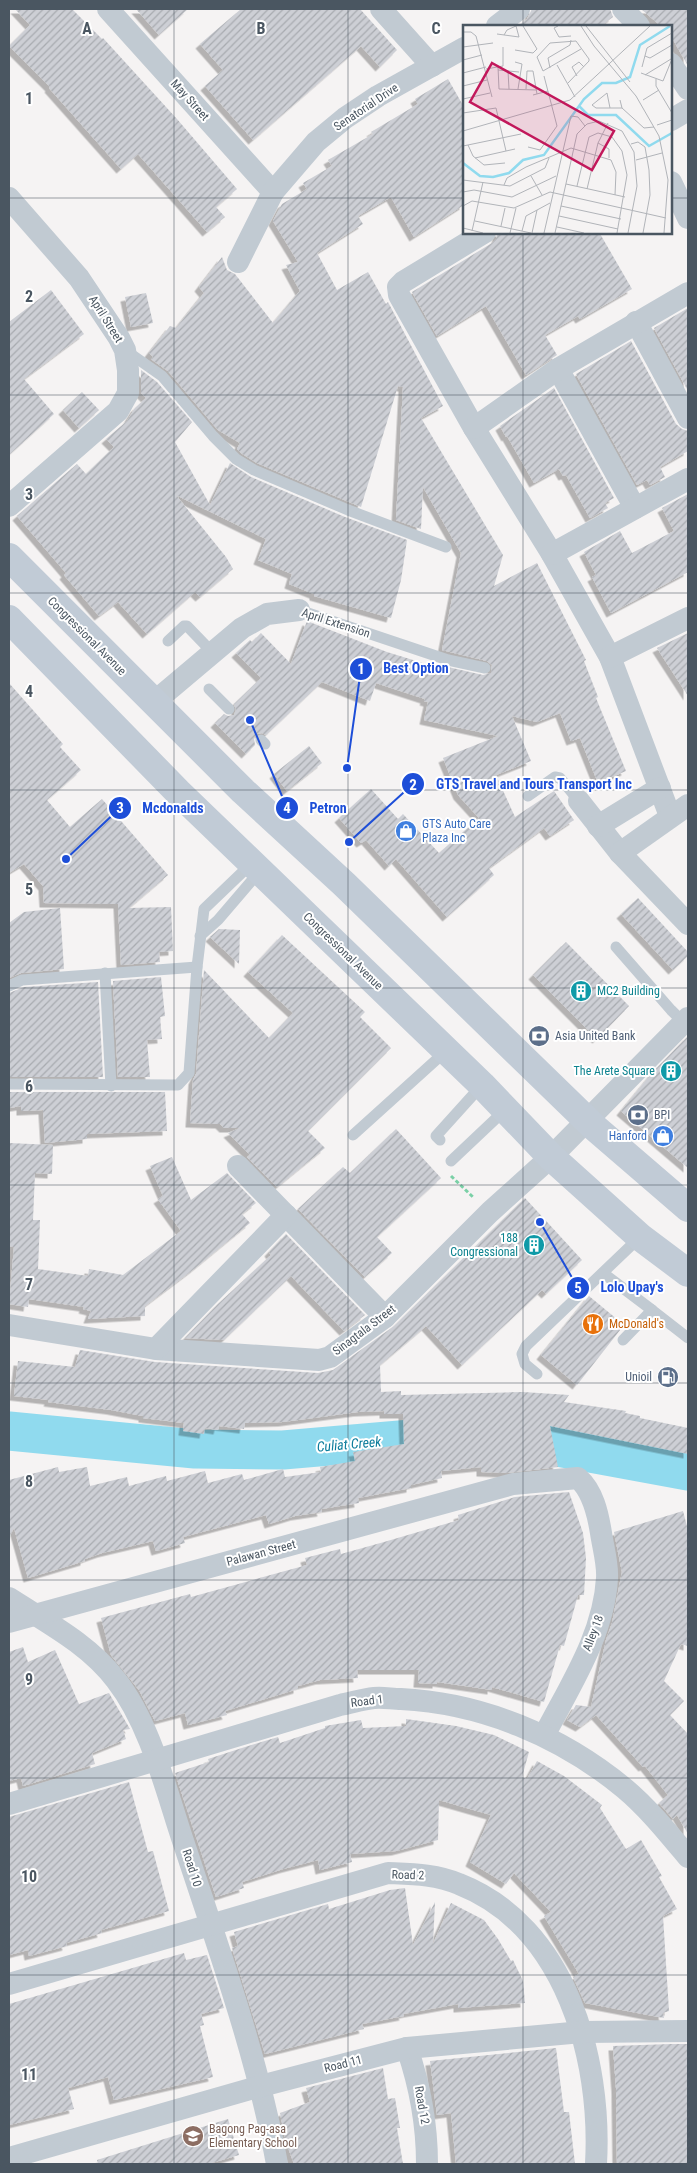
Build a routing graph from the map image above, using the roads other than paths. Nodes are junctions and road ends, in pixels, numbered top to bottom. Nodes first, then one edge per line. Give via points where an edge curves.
1 (108, 9) edge
2 (381, 9) edge
3 (519, 9) edge
4 (623, 9) edge
5 (499, 25) edge
6 (638, 25) edge
7 (463, 49) edge
8 (672, 65) edge
9 (432, 66) junction
10 (688, 89) edge
11 (688, 110) edge
12 (672, 119) edge
13 (672, 184) edge
14 (273, 192) junction
15 (9, 198) edge
16 (688, 218) edge
17 (482, 234) edge
18 (238, 262) dead end
19 (688, 293) edge
20 (636, 322) junction
21 (125, 350) junction
22 (558, 369) junction
23 (688, 418) edge
24 (474, 428) junction
25 (688, 479) edge
26 (9, 506) edge
27 (636, 508) junction
28 (446, 547) dead end
29 (552, 554) junction
30 (9, 557) edge
31 (299, 610) joint
32 (688, 618) edge
33 (9, 619) edge
34 (168, 642) dead end
35 (212, 652) junction
36 (610, 657) junction
37 (486, 668) dead end
38 (209, 689) dead end
39 (153, 703) junction
40 (229, 709) dead end
41 (660, 788) junction
42 (528, 796) dead end
43 (579, 801) joint
44 (679, 810) edge
45 (598, 826) junction
46 (620, 853) junction
47 (256, 867) junction
48 (688, 924) edge
49 (200, 936) junction
50 (616, 947) dead end
51 (197, 967) junction
52 (105, 973) junction
53 (9, 986) edge
54 (686, 1020) edge
55 (446, 1051) junction
56 (9, 1084) edge
57 (482, 1085) junction
58 (111, 1086) junction
59 (505, 1110) junction
60 (586, 1120) junction
61 (353, 1135) dead end
62 (440, 1140) dead end
63 (551, 1157) junction
64 (238, 1166) dead end
65 (449, 1166) road end
66 (688, 1208) edge
67 (286, 1215) junction
68 (640, 1237) junction
69 (603, 1273) junction
70 (688, 1273) edge
71 (652, 1310) junction
72 (385, 1317) junction
73 (9, 1325) edge
74 (688, 1338) edge
75 (623, 1340) dead end
76 (156, 1349) junction
77 (537, 1374) dead end
78 (599, 1521) joint
79 (9, 1598) edge
80 (35, 1615) junction
81 (9, 1622) edge
82 (544, 1736) junction
83 (156, 1760) junction
84 (9, 1804) edge
85 (688, 1857) edge
86 (211, 1926) junction
87 (9, 1984) edge
88 (688, 2031) edge
89 (582, 2032) junction
90 (407, 2048) junction
91 (261, 2086) junction
92 (9, 2158) edge
93 (277, 2164) edge
94 (427, 2164) edge
95 (596, 2164) edge

1 - 14 street, May Street
2 - 9 street
3 - 5 street
4 - 6 street
7 - 9 street, Senatorial Drive
8 - 10 street
9 - 14 street, Senatorial Drive via 345,118 316,142
11 - 12 street
13 - 16 street
14 - 18 street, Senatorial Drive
15 - 21 street, April Street via 79,278
17 - 24 street via 398,287 399,295
19 - 20 street
20 - 22 street
20 - 23 street
21 - 26 street, April Street via 128,393 118,411
21 - 28 lane via 162,376 236,459 254,470 348,510
22 - 24 street
22 - 27 street
24 - 29 street
25 - 27 street
27 - 29 street
29 - 36 street
30 - 39 main road, Congressional Avenue
31 - 35 street, April Extension via 267,614 242,628
31 - 37 lane, April Extension via 448,660
32 - 36 street
33 - 47 main road, Congressional Avenue
34 - 35 lane via 187,626
35 - 39 street, April Extension
36 - 41 street
38 - 40 lane
39 - 60 main road, Congressional Avenue
41 - 44 street
41 - 45 street
42 - 43 lane via 555,777 560,778
43 - 45 street
44 - 46 street
45 - 46 street
46 - 48 street
47 - 49 lane via 218,920
47 - 49 lane via 204,909
47 - 55 main road, Congressional Avenue
49 - 51 lane
50 - 54 lane via 671,1010
51 - 52 lane
51 - 58 lane via 189,1073 178,1085
52 - 53 lane via 22,980
52 - 58 lane
54 - 60 street
55 - 57 main road, Congressional Avenue
55 - 61 lane
56 - 58 lane
57 - 59 main road, Congressional Avenue
57 - 62 lane via 436,1136
59 - 63 main road, Congressional Avenue
59 - 65 lane
60 - 63 street, Sinagtala Street
60 - 66 main road, Congressional Avenue
63 - 68 main road, Congressional Avenue
63 - 72 street, Sinagtala Street via 490,1212
64 - 67 street
67 - 72 street
67 - 76 street
68 - 69 lane
68 - 70 main road, Congressional Avenue
69 - 71 lane
69 - 77 lane via 526,1346 522,1354 525,1364
71 - 74 lane
71 - 75 lane
72 - 76 street, Sinagtala Street via 330,1357 319,1360
73 - 76 street, Sinagtala Street
78 - 80 street, Palawan Street via 592,1498 578,1478 513,1484
78 - 82 street, Alley 18 via 607,1577 602,1608 594,1636
79 - 80 street, Road 10
80 - 81 street, Palawan Street
80 - 83 street, Road 10 via 88,1650 103,1664 129,1699
82 - 83 street, Road 1 via 504,1719 461,1707 418,1700 374,1698 317,1711
82 - 85 street, Road 1 via 586,1760 624,1788 659,1821
83 - 84 street, Road 1
83 - 86 street, Road 10
86 - 87 street, Road 2
86 - 89 street, Road 2 via 388,1873 429,1875 458,1883 504,1910 532,1938 554,1967
86 - 91 street, Road 10
88 - 89 street, Road 11
89 - 90 street, Road 11
89 - 95 street, Road 2 via 594,2096
90 - 91 street, Road 11
90 - 94 street, Road 12 via 416,2072 423,2110
91 - 92 street, Road 11
91 - 93 street, Road 10

